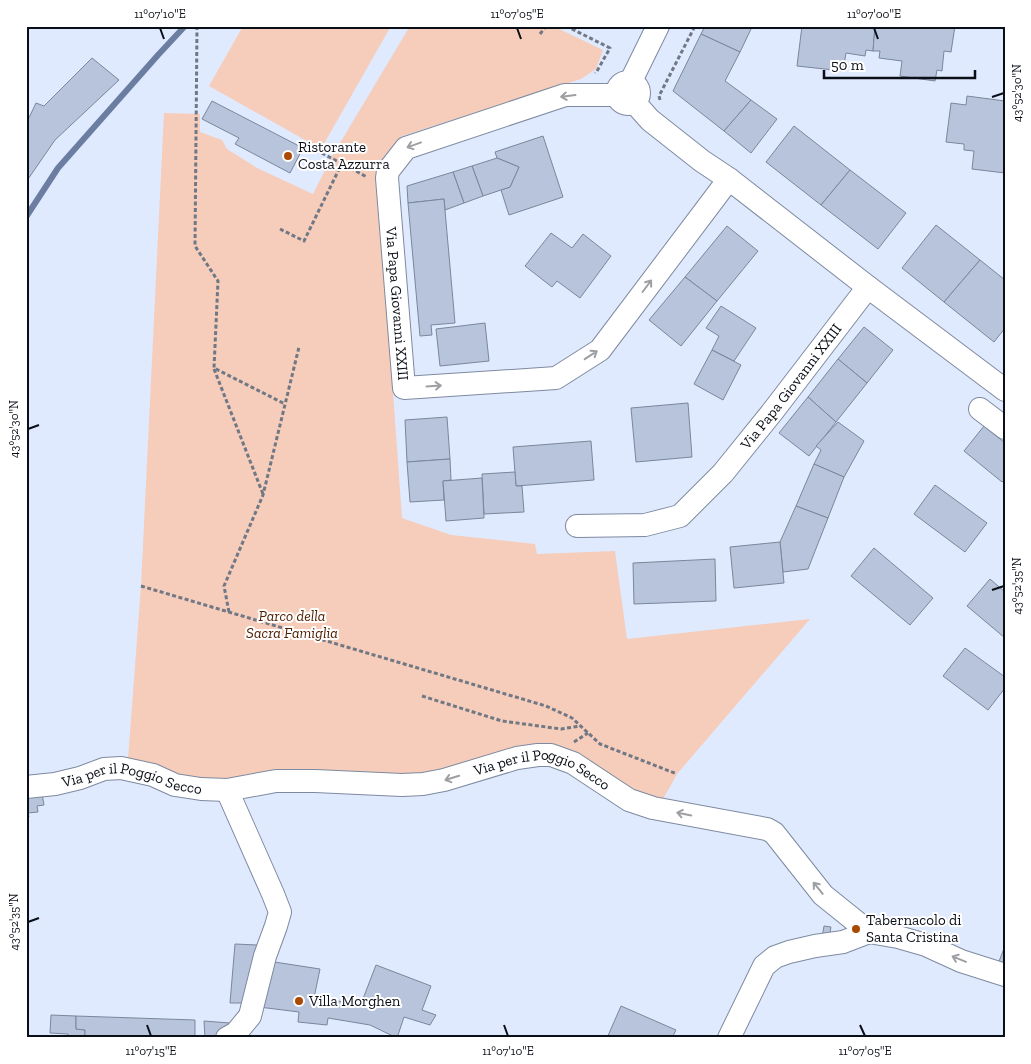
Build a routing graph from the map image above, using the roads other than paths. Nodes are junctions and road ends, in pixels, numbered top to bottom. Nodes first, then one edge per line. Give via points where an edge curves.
1 (658, 26) edge
2 (627, 93) junction
3 (729, 179) junction
4 (868, 287) junction
5 (1005, 390) edge
6 (980, 409) dead end
7 (1005, 428) edge
8 (577, 526) dead end
9 (26, 787) edge
10 (227, 790) junction
11 (869, 932) junction
12 (1005, 975) edge
13 (227, 1038) edge
14 (728, 1038) edge

1 - 2 street
2 - 3 street via 650,120
2 -> 3 street, Via Papa Giovanni XXIII via 565,95 406,148 388,171 404,388 556,378 600,350
3 - 4 street
4 - 5 street
4 - 8 street, Via Papa Giovanni XXIII via 723,473 680,516 645,525
6 - 7 street
9 - 10 street, Via per il Poggio Secco via 55,784 104,769 121,768 153,775 175,785
11 -> 10 street, Via per il Poggio Secco via 823,895 774,833 767,829 653,808 629,800 573,763 552,755 517,758 423,784 276,781
10 - 13 street via 280,912 250,1016 236,1033
12 -> 11 street, Via per il Poggio Secco via 961,961 926,945
11 - 14 street via 843,942 775,957 764,966

